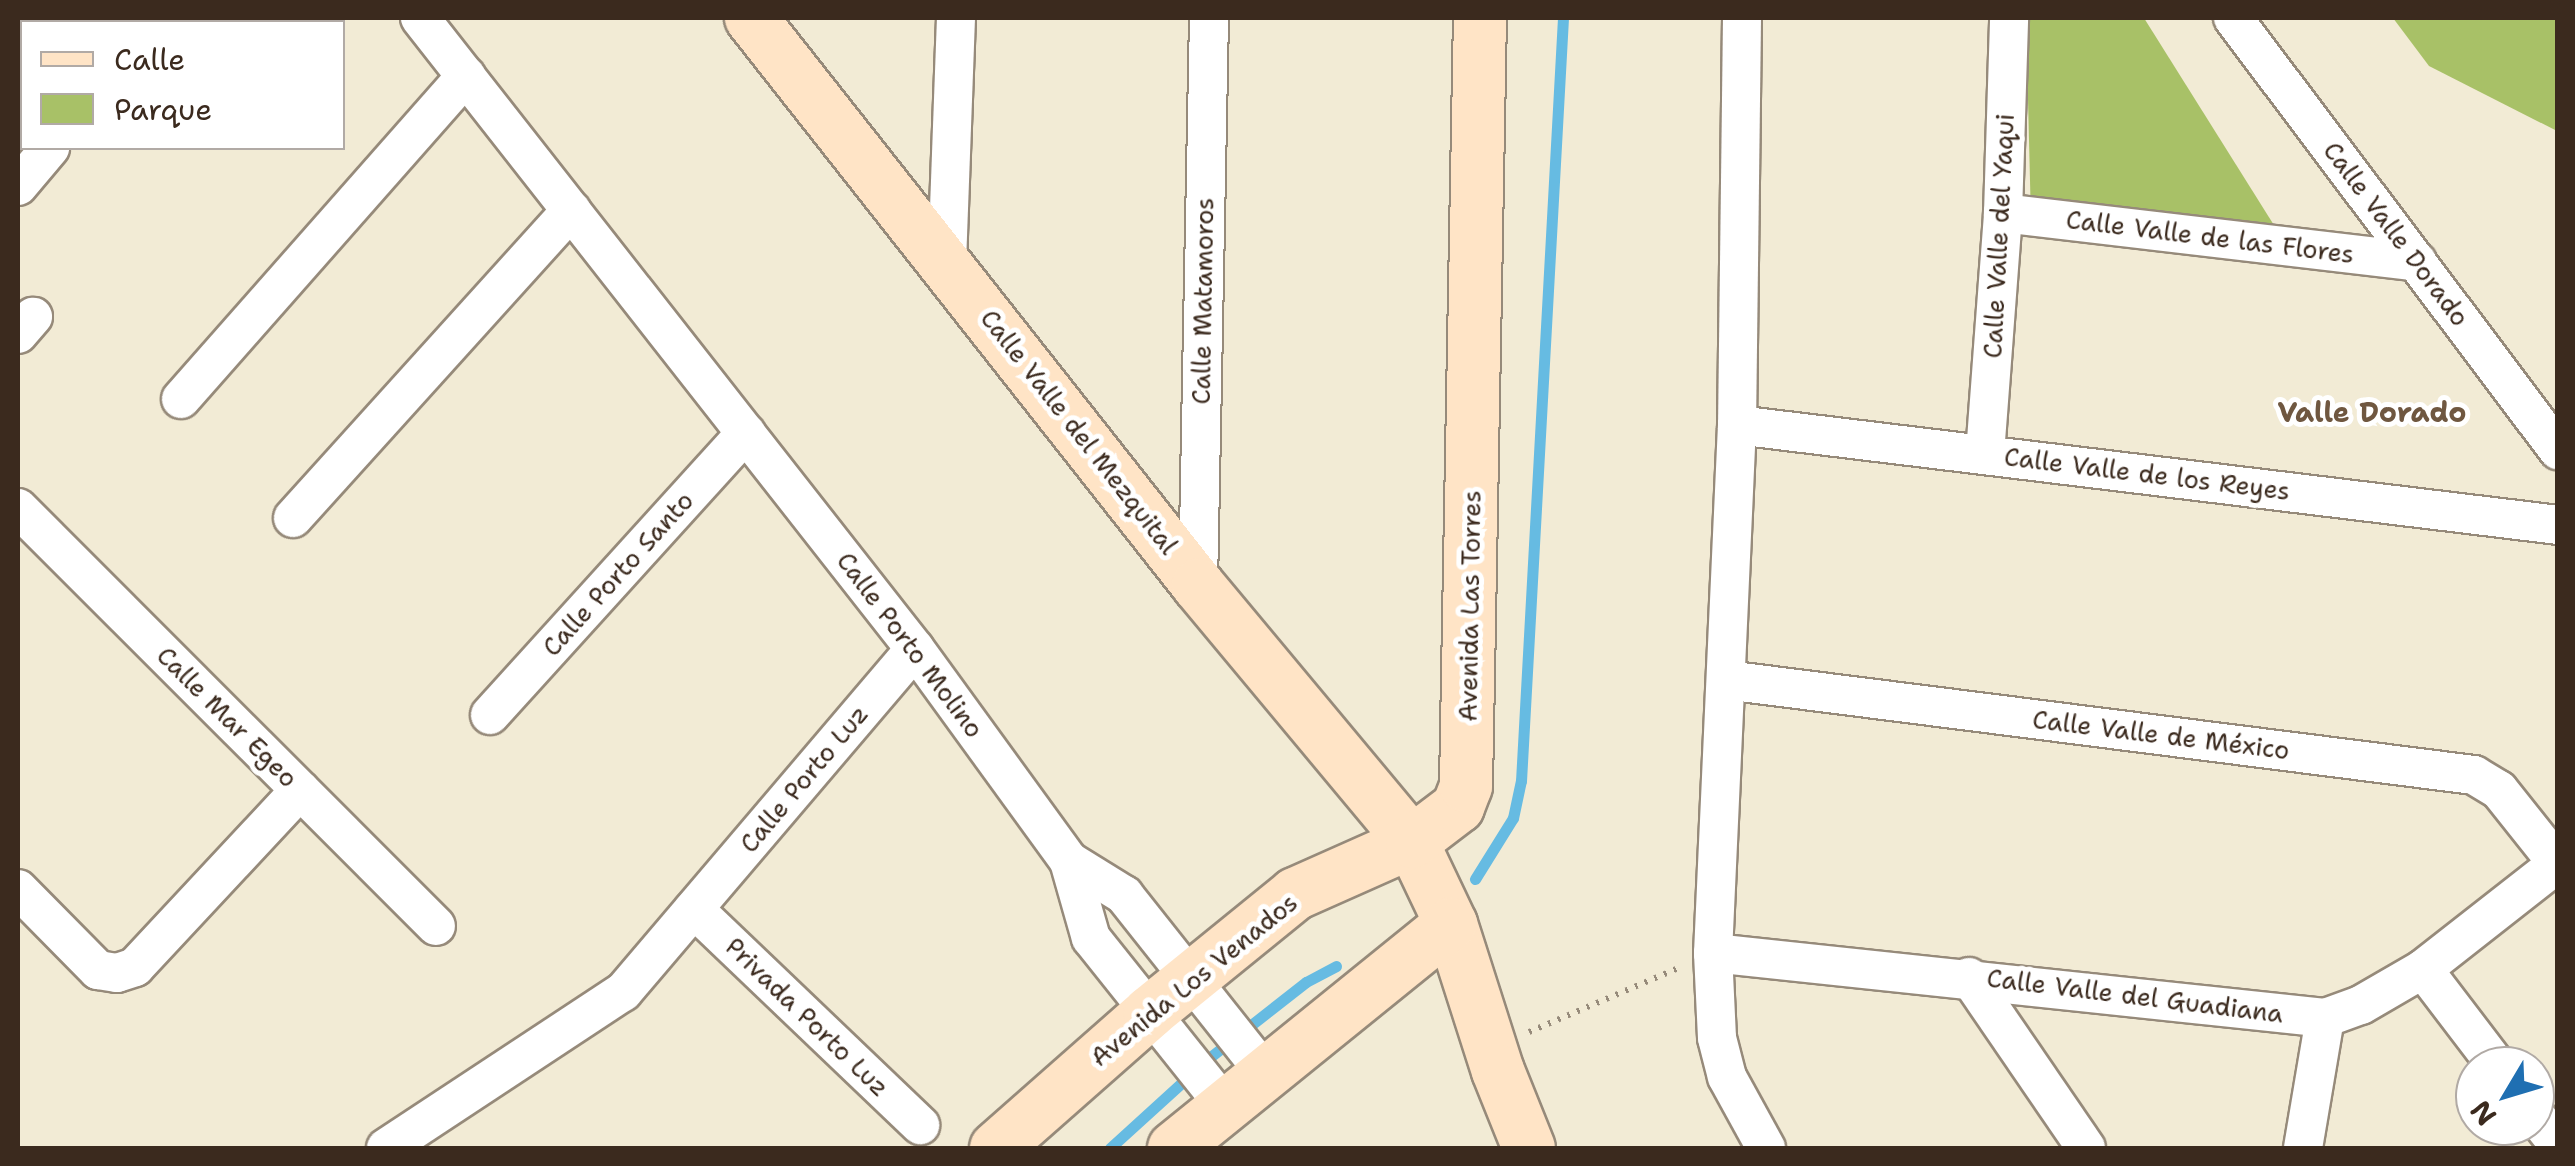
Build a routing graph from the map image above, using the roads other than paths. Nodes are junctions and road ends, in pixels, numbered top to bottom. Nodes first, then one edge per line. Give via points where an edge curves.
1 (420, 18) edge
2 (751, 18) edge
3 (956, 18) edge
4 (1209, 18) edge
5 (1480, 18) edge
6 (1742, 18) edge
7 (2009, 18) edge
8 (2233, 18) edge
9 (466, 76) junction
10 (48, 150) edge
11 (18, 186) edge
12 (571, 210) junction
13 (2003, 212) junction
14 (2418, 262) junction
15 (947, 264) junction
16 (181, 399) dead end
17 (1737, 424) junction
18 (746, 433) junction
19 (2558, 450) edge
20 (1985, 454) junction
21 (18, 508) edge
22 (293, 518) dead end
23 (2558, 525) edge
24 (1198, 585) junction
25 (915, 648) junction
26 (1726, 680) junction
27 (490, 715) dead end
28 (300, 790) junction
29 (1412, 842) junction
30 (1069, 861) junction
31 (2557, 863) edge
32 (18, 889) edge
33 (694, 910) junction
34 (1451, 924) junction
35 (436, 926) dead end
36 (1714, 953) junction
37 (2423, 969) junction
38 (1969, 977) junction
39 (1203, 994) junction
40 (2325, 1018) junction
41 (1162, 1026) junction
42 (2483, 1046) edge
43 (1256, 1062) junction
44 (1215, 1092) junction
45 (442, 1112) junction
46 (920, 1125) dead end
47 (386, 1148) edge
48 (421, 1148) edge
49 (996, 1148) edge
50 (1174, 1148) edge
51 (1529, 1148) edge
52 (1766, 1148) edge
53 (2086, 1148) edge
54 (2303, 1148) edge

1 - 9 street, Calle Porto Molino
2 - 15 street, Calle Valle del Mezquital
3 - 15 street
4 - 24 street, Calle Matamoros
5 - 29 street, Avenida Las Torres via 1466,786 1458,806
6 - 17 street
7 - 13 street, Calle Valle del Yaqui
8 - 14 street, Calle Valle Dorado
9 - 12 street, Calle Porto Molino
9 - 16 street
10 - 11 street
12 - 18 street, Calle Porto Molino
12 - 22 street
13 - 14 street, Calle Valle de las Flores
13 - 20 street, Calle Valle del Yaqui
14 - 19 street, Calle Valle Dorado
15 - 24 street, Calle Valle del Mezquital
17 - 20 street, Calle Valle de los Reyes
17 - 26 street
18 - 25 street, Calle Porto Molino
18 - 27 street, Calle Porto Santo
20 - 23 street, Calle Valle de los Reyes
21 - 28 street, Calle Mar Egeo
24 - 29 street, Calle Valle del Mezquital
25 - 30 street, Calle Porto Molino
25 - 33 street, Calle Porto Luz
26 - 31 street, Calle Valle de México via 2474,775 2499,790
26 - 36 street
28 - 32 street via 135,967 98,970
28 - 35 street, Calle Mar Egeo
29 - 34 street
29 - 39 street, Avenida Los Venados via 1295,894
30 - 39 street, Calle Porto Molino via 1124,895
30 - 41 street, Calle Porto Molino via 1091,938
31 - 37 street, Calle Valle del Guadiana
33 - 45 street, Calle Porto Luz via 611,1002
33 - 46 street, Privada Porto Luz
34 - 43 street
34 - 51 street
36 - 38 street, Calle Valle del Guadiana
36 - 52 street via 1717,1038 1726,1077
37 - 40 street, Calle Valle del Guadiana
37 - 42 street
38 - 40 street, Calle Valle del Guadiana
38 - 53 street
39 - 41 street, Avenida Los Venados
39 - 43 street, Calle Porto Molino
40 - 54 street
41 - 44 street, Calle Porto Molino
41 - 49 street, Avenida Los Venados
43 - 44 street
44 - 50 street
45 - 47 street, Calle Porto Luz
45 - 48 street

